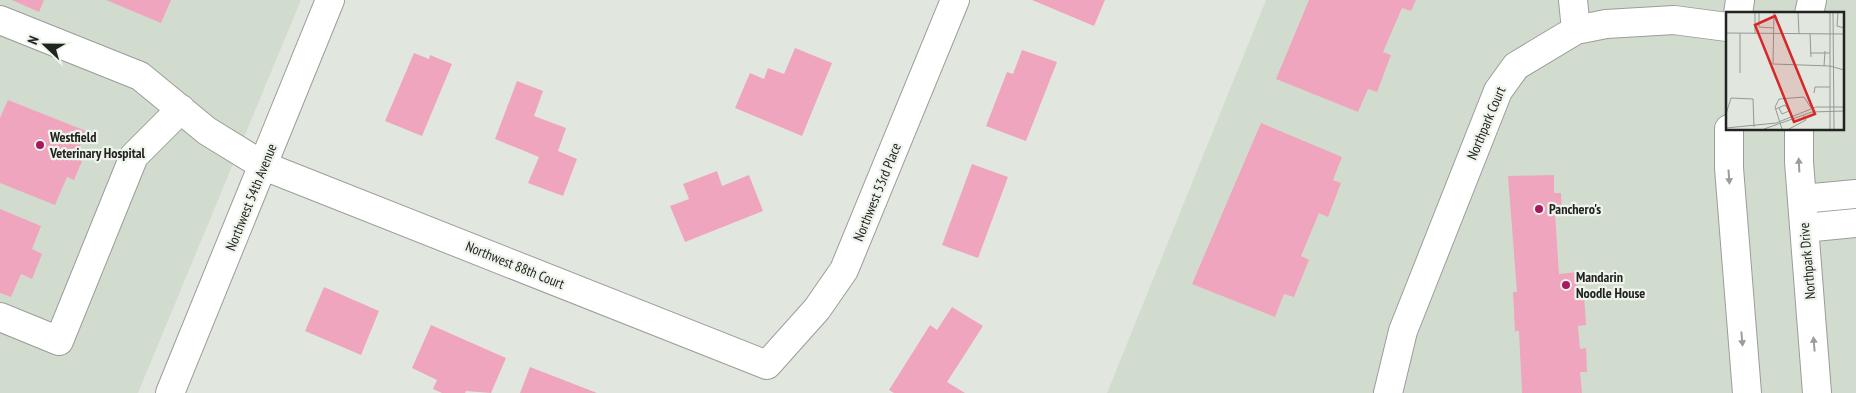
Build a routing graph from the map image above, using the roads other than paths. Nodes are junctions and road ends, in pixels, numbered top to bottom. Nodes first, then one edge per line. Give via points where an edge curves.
1 (330, 0) edge
2 (955, 0) edge
3 (1573, 0) edge
4 (0, 20) edge
5 (1726, 27) edge
6 (1576, 30) junction
7 (181, 109) junction
8 (1729, 130) edge
9 (1799, 130) edge
10 (264, 166) junction
11 (1856, 194) edge
12 (1802, 199) junction
13 (1856, 223) edge
14 (1804, 228) junction
15 (0, 317) edge
16 (767, 365) joint
17 (170, 393) edge
18 (1388, 393) edge
19 (1747, 393) edge
20 (1817, 393) edge

1 - 10 street, Northwest 54th Avenue
2 - 16 street, Northwest 53rd Place via 844,270 817,309
3 - 6 street
4 - 7 street, Northwest 88th Court via 140,76
5 - 6 street, Northpark Court via 1674,20 1606,24
6 - 18 street, Northpark Court via 1516,66 1498,90 1403,331
7 - 10 street, Northwest 88th Court via 207,131
7 - 15 street via 134,156 59,341
8 -> 19 street via 1729,178
12 -> 9 street, Northpark Drive
10 - 16 street, Northwest 88th Court
10 - 17 street, Northwest 54th Avenue
11 - 12 street
12 - 14 street, Northpark Drive
13 - 14 street
20 -> 14 street, Northpark Drive

